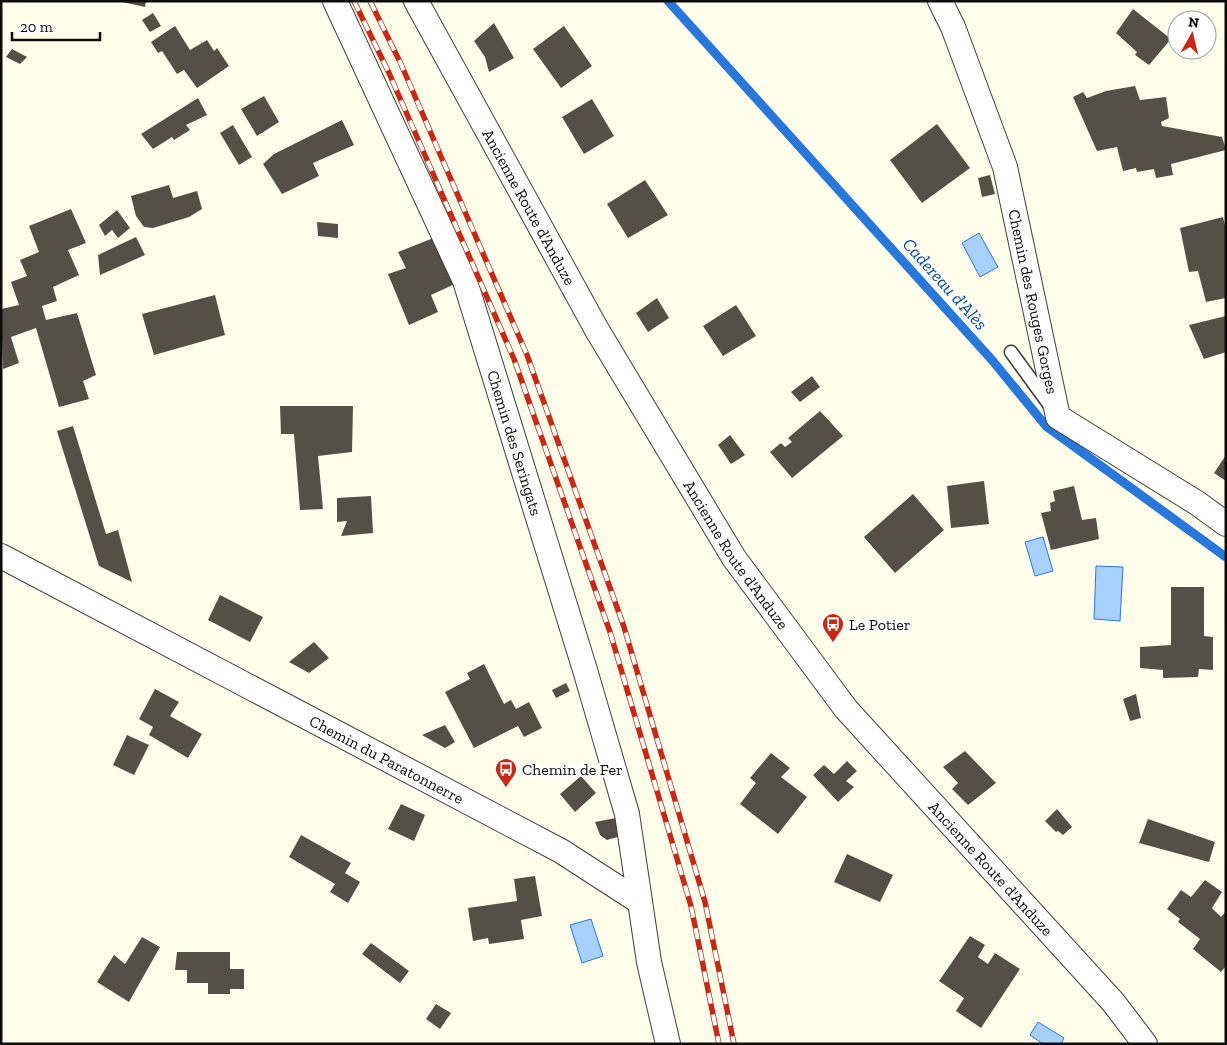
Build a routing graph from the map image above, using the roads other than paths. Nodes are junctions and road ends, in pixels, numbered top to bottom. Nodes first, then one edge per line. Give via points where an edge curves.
1 (335, 1) edge
2 (416, 1) edge
3 (940, 1) edge
4 (1011, 352) dead end
5 (1058, 417) junction
6 (1226, 524) edge
7 (1, 556) edge
8 (640, 902) junction
9 (668, 1044) edge
10 (1145, 1044) edge

1 - 8 street, Chemin des Seringats via 465,281 586,670 626,814
2 - 10 street, Ancienne Route d'Anduze via 596,330 734,558 846,709 1113,1002
3 - 5 street, Chemin des Rouges Gorges via 954,27 1005,168
4 - 5 lane
5 - 6 street, Chemin des Rouges Gorges
7 - 8 street, Chemin du Paratonnerre via 561,851
8 - 9 street

